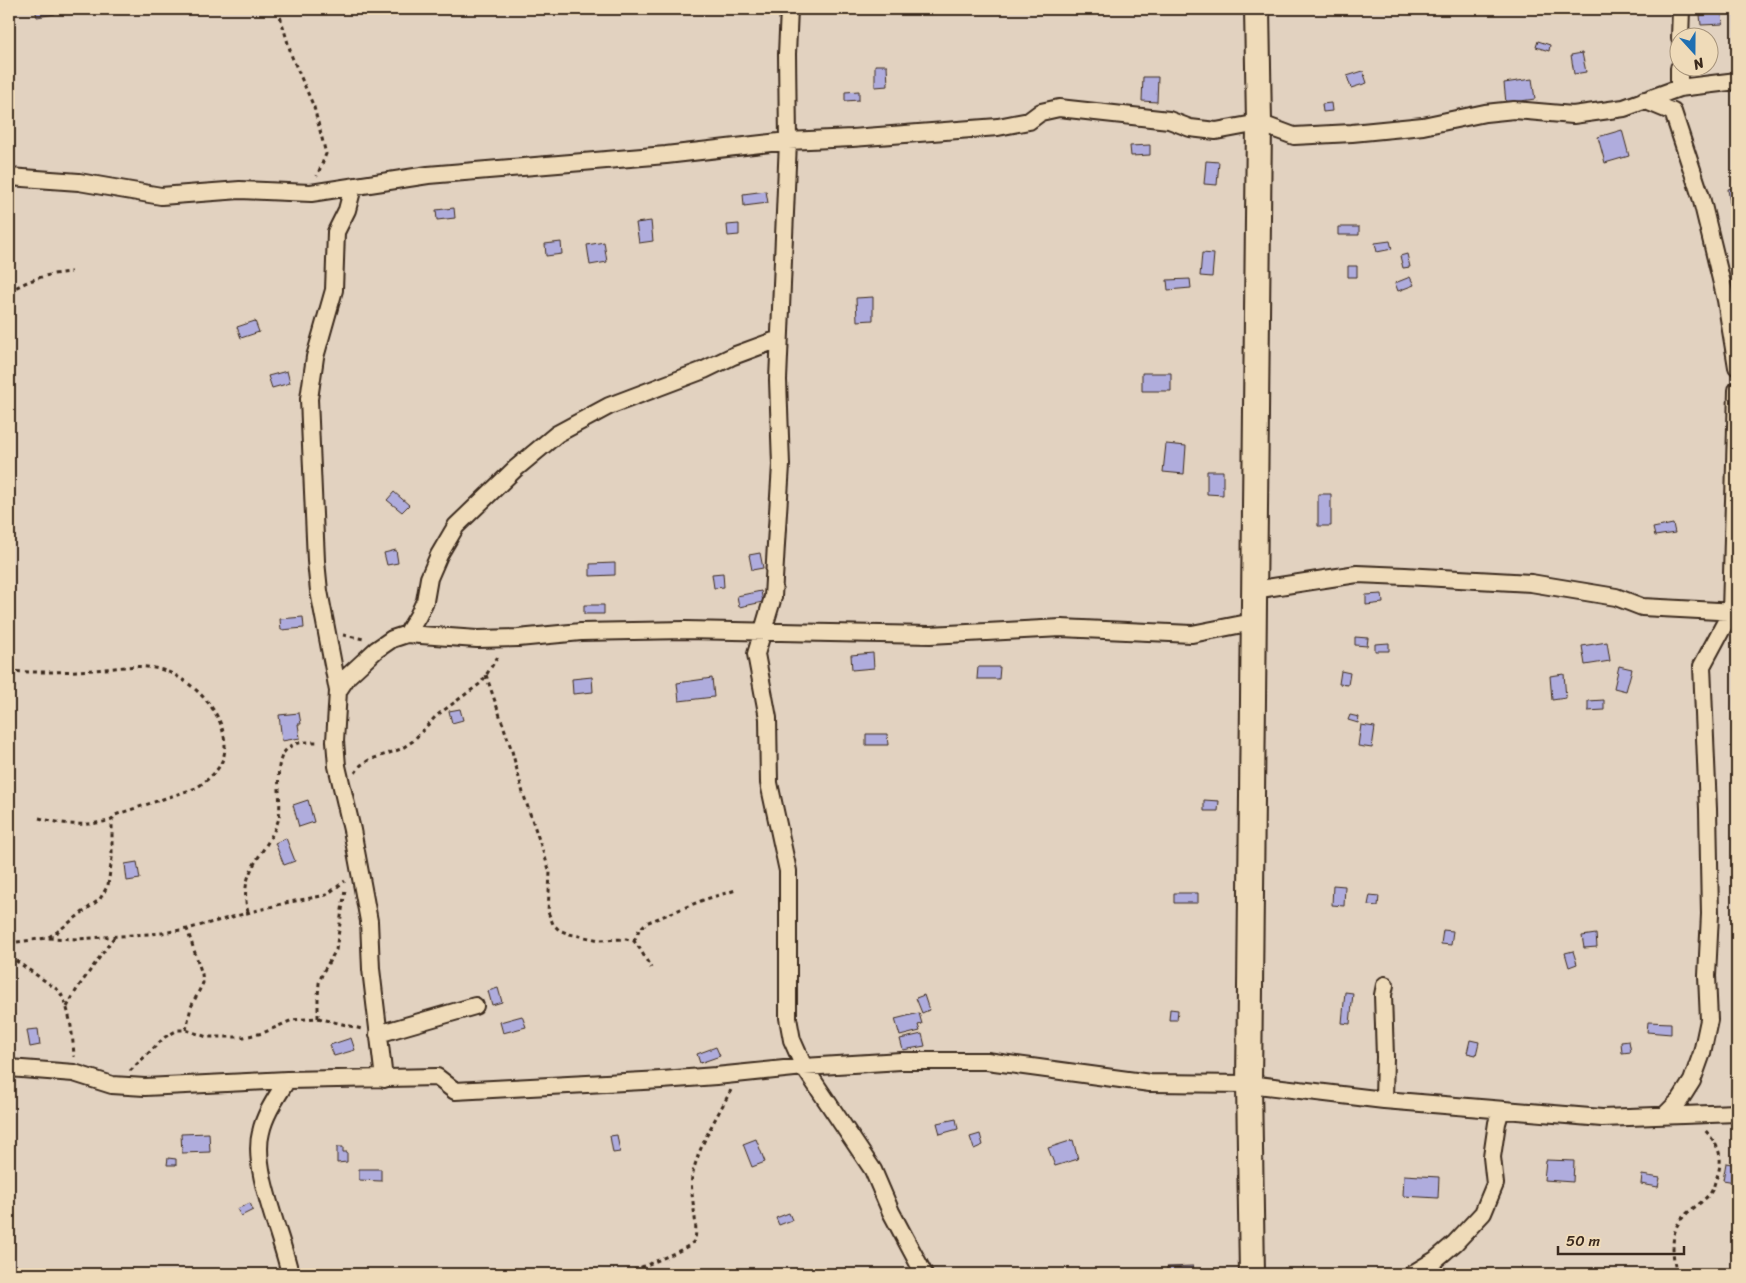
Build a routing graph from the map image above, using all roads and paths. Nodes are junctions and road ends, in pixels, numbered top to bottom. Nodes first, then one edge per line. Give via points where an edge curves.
1 (280, 9) edge
2 (789, 9) edge
3 (1258, 9) edge
4 (1681, 9) edge
5 (1680, 28) edge
6 (1679, 78) edge
7 (1737, 81) edge
8 (1679, 88) junction
9 (1644, 100) junction
10 (1259, 123) junction
11 (788, 141) junction
12 (9, 177) edge
13 (353, 187) junction
14 (311, 193) junction
15 (71, 272) dead end
16 (9, 290) edge
17 (779, 338) junction
18 (1737, 367) edge
19 (1737, 390) edge
20 (1254, 590) junction
21 (1734, 612) edge
22 (1253, 622) junction
23 (326, 628) junction
24 (762, 630) junction
25 (408, 634) junction
26 (518, 638) junction
27 (392, 639) junction
28 (9, 671) edge
29 (486, 675) junction
30 (338, 691) junction
31 (335, 741) junction
32 (344, 795) junction
33 (39, 818) dead end
34 (112, 820) junction
35 (346, 874) dead end
36 (346, 881) junction
37 (736, 890) dead end
38 (248, 912) junction
39 (186, 929) junction
40 (115, 936) junction
41 (47, 938) junction
42 (634, 941) junction
43 (9, 943) edge
44 (9, 956) edge
45 (651, 968) dead end
46 (1385, 985) dead end
47 (475, 1006) dead end
48 (67, 1008) junction
49 (318, 1018) junction
50 (186, 1030) junction
51 (378, 1034) junction
52 (804, 1067) junction
53 (9, 1068) edge
54 (74, 1073) junction
55 (739, 1074) junction
56 (384, 1079) junction
57 (287, 1080) junction
58 (1249, 1084) junction
59 (112, 1085) junction
60 (1384, 1100) junction
61 (1501, 1110) junction
62 (1737, 1113) edge
63 (1664, 1115) junction
64 (1697, 1116) junction
65 (290, 1274) edge
66 (626, 1274) edge
67 (924, 1274) edge
68 (1252, 1274) edge
69 (1412, 1274) edge
70 (1677, 1274) edge

1 - 14 path via 292,57 314,108 326,154
2 - 11 street
3 - 10 main road
4 - 5 street
6 - 8 street
7 - 8 street
8 - 9 street
9 - 10 street via 1624,108 1572,115 1514,110 1423,126 1352,133 1294,136
9 - 18 street via 1672,112 1701,197 1726,300
10 - 11 street via 1216,131 1190,128 1169,120 1059,108 1042,112 1028,121 998,127
10 - 20 main road
11 - 13 street via 428,175
11 - 17 street
12 - 14 street via 80,182 161,196 240,190
13 - 14 street
13 - 23 street via 347,210 336,232 334,290 315,357 309,399 316,561
15 - 16 path via 34,278
17 - 24 street via 780,475 773,596
17 - 25 street via 608,406 557,434 456,526 439,555 429,578 425,601
19 - 21 street
20 - 21 street via 1357,574 1405,576 1531,583 1616,596 1642,607
20 - 22 main road
21 - 63 street via 1702,666 1708,809 1709,1020 1692,1080 1680,1100
22 - 24 street via 1192,634 1061,628 930,635
22 - 58 main road
23 - 27 path via 354,638
23 - 30 street
24 - 26 street via 581,632
24 - 52 street via 756,654 768,718 769,783 788,871 788,1018 792,1040
25 - 26 street
25 - 27 street
26 - 29 path via 496,657
27 - 30 street via 348,676
28 - 34 path via 154,668 178,676 198,690 212,708 226,745 223,760 214,774 196,788 119,812
29 - 32 path via 436,716 413,741 361,765
29 - 42 path via 550,872 548,912 553,924 569,934 600,940
30 - 31 street
31 - 32 street
31 - 38 path via 294,744 281,759 278,820 250,871 244,900
32 - 51 street via 369,921
33 - 34 path via 83,825
34 - 41 path via 108,886 100,899
35 - 36 path
36 - 38 path via 326,895
36 - 49 path via 336,950 319,983
37 - 42 path via 651,920 639,930
38 - 39 path
39 - 40 path
39 - 50 path via 203,983 191,1007
40 - 41 path
40 - 48 path
41 - 43 path
42 - 45 path
44 - 48 path via 58,990
46 - 60 street
47 - 51 street
48 - 54 path
49 - 50 path via 292,1020 263,1033 244,1037 207,1037
49 - 51 path
50 - 59 path via 178,1030 166,1037
51 - 56 street
52 - 55 street
52 - 58 street via 901,1061 987,1061 1150,1083
52 - 67 street via 873,1170
53 - 54 street
54 - 59 street
55 - 56 street via 455,1091 436,1077
55 - 66 path via 691,1179 696,1229 694,1241
56 - 57 street
57 - 59 street via 145,1087
57 - 65 street via 265,1118 260,1134 260,1158
58 - 60 street
58 - 68 main road
60 - 61 street
61 - 63 street via 1602,1118
61 - 69 street via 1492,1157 1495,1184 1483,1213 1455,1243
62 - 64 street
63 - 64 street
64 - 70 path via 1719,1149 1721,1162 1710,1193 1682,1218 1675,1230 1673,1247

